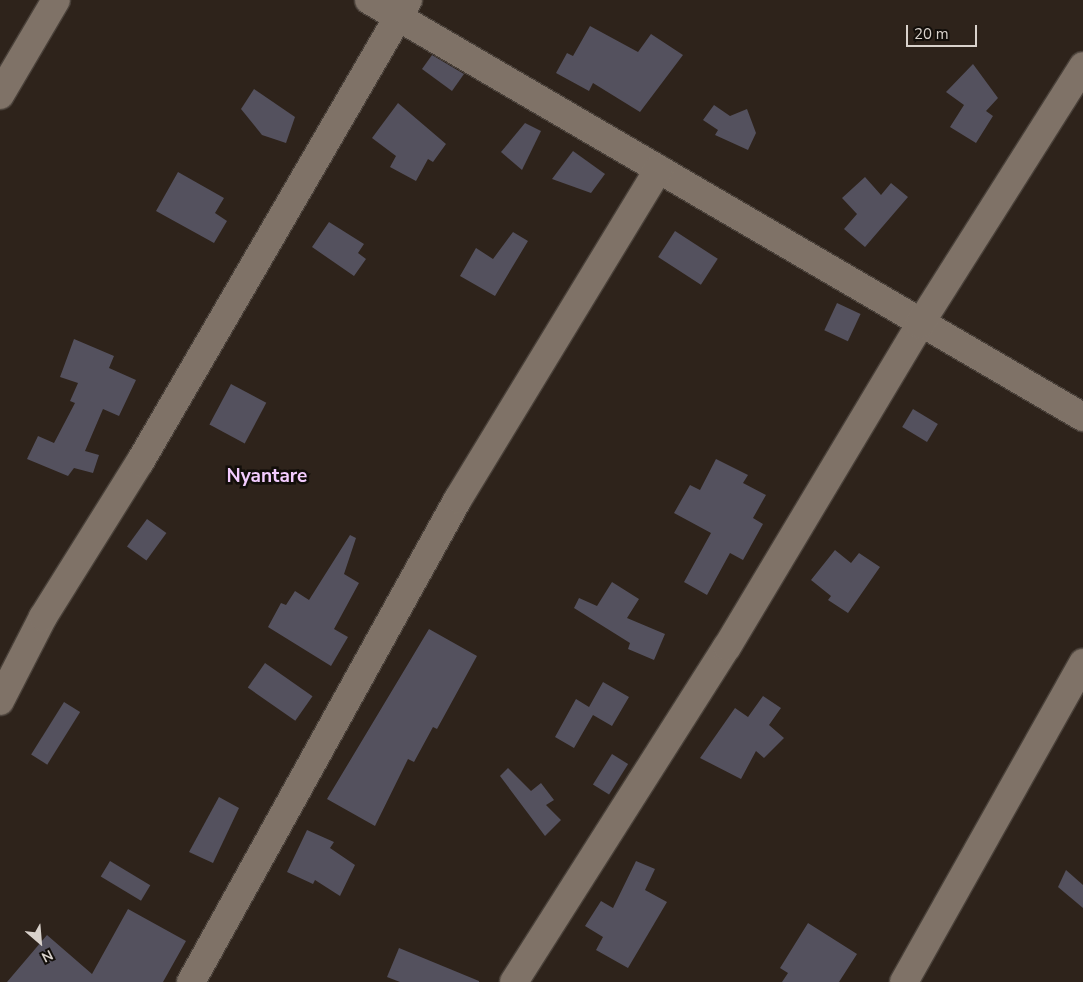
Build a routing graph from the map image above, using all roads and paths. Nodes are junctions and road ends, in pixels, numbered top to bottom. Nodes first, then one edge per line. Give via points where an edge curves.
1 (56, 0) edge
2 (369, 0) edge
3 (403, 9) edge
4 (1083, 66) edge
5 (0, 95) edge
6 (659, 169) junction
7 (920, 324) junction
8 (1083, 417) edge
9 (1083, 663) edge
10 (0, 701) edge
11 (191, 982) edge
12 (514, 982) edge
13 (904, 982) edge

1 - 5 street
2 - 3 street
3 - 6 street
3 - 10 street via 140,462 43,617
4 - 7 street
6 - 7 street
6 - 11 street via 458,499
7 - 8 street
7 - 12 street via 727,648
9 - 13 street

